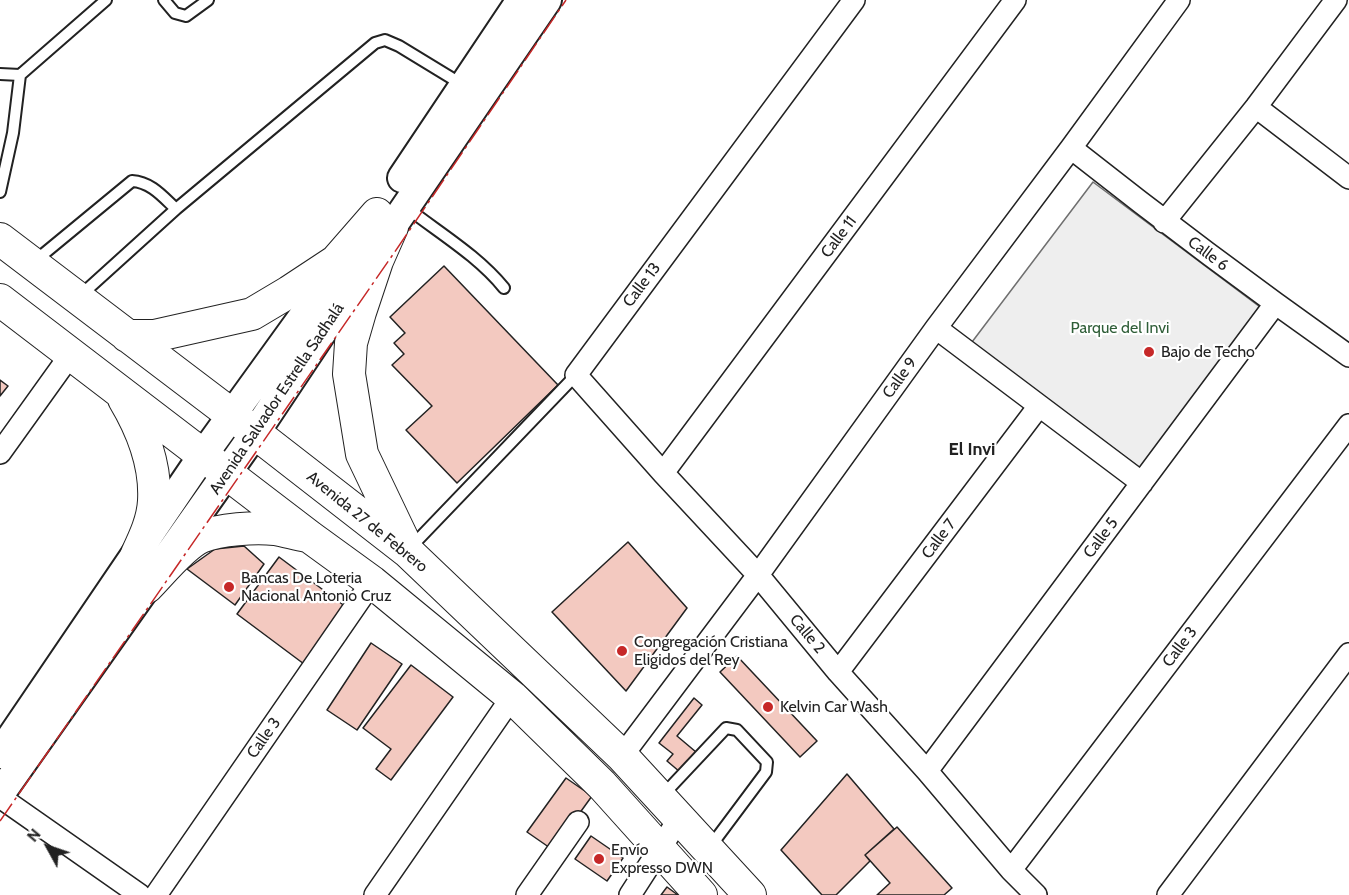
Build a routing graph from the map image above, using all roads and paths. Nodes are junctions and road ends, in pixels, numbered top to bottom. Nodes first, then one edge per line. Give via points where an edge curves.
1 (106, 0) edge
2 (165, 0) edge
3 (208, 0) edge
4 (521, 0) edge
5 (547, 0) edge
6 (854, 0) edge
7 (1015, 0) edge
8 (1179, 0) edge
9 (1336, 0) edge
10 (0, 74) edge
11 (20, 75) junction
12 (463, 85) junction
13 (1256, 106) junction
14 (1071, 148) junction
15 (1349, 178) edge
16 (0, 192) edge
17 (176, 209) junction
18 (392, 216) junction
19 (1164, 222) junction
20 (0, 239) edge
21 (32, 264) junction
22 (504, 288) dead end
23 (78, 298) junction
24 (0, 300) edge
25 (1275, 304) junction
26 (936, 328) junction
27 (127, 336) junction
28 (71, 354) junction
29 (1349, 356) edge
30 (576, 375) junction
31 (120, 393) junction
32 (1039, 406) junction
33 (243, 424) junction
34 (1349, 425) edge
35 (0, 453) edge
36 (215, 464) junction
37 (663, 473) junction
38 (1142, 483) junction
39 (310, 537) junction
40 (408, 551) junction
41 (137, 554) junction
42 (758, 575) junction
43 (372, 582) junction
44 (147, 587) junction
45 (1349, 654) edge
46 (838, 672) junction
47 (512, 697) junction
48 (0, 754) edge
49 (622, 756) junction
50 (927, 771) junction
51 (0, 796) edge
52 (669, 808) junction
53 (578, 822) dead end
54 (660, 850) junction
55 (708, 850) junction
56 (1011, 870) junction
57 (141, 895) edge
58 (156, 895) edge
59 (375, 895) edge
60 (527, 895) edge
61 (630, 895) edge
62 (701, 895) edge
63 (750, 895) edge
64 (1036, 895) edge
65 (1168, 895) edge

1 - 11 lane
2 - 3 lane via 176,13 186,16
4 - 12 main road, Avenida Salvador Estrella Sadhalá
5 - 18 main road, Avenida Salvador Estrella Sadhalá
6 - 30 street, Calle 13
7 - 37 street, Calle 11
8 - 14 street, Calle 9
9 - 13 street
10 - 11 lane
11 - 16 lane
12 - 17 lane via 399,46 385,40 375,43
12 - 18 main road, Avenida Salvador Estrella Sadhalá
13 - 15 street
13 - 19 street
14 - 19 street, Calle 6
14 - 26 street, Calle 9
17 - 21 lane via 154,189 132,181
17 - 23 lane
18 - 22 lane via 462,249
18 - 27 main road via 336,261 252,314 154,336
18 - 33 main road, Avenida Salvador Estrella Sadhalá
18 - 40 main road via 351,343 348,374 362,454
19 - 25 street, Calle 6
20 - 21 main road, Avenida 27 de Febrero
21 - 23 main road, Avenida 27 de Febrero
23 - 27 main road, Avenida 27 de Febrero
24 - 28 main road
25 - 29 street, Calle 6
25 - 38 street, Calle 5
26 - 32 street
26 - 42 street, Calle 9
27 - 33 main road, Avenida 27 de Febrero
28 - 31 main road
28 - 35 street
30 - 37 street, Calle 2
30 - 40 lane, Calle 13
31 - 36 main road
31 - 41 main road via 146,445 152,473 154,502
32 - 38 street
32 - 46 street, Calle 7
33 - 36 main road, Avenida Salvador Estrella Sadhalá
33 - 40 main road, Avenida 27 de Febrero
34 - 56 street, Calle 3
36 - 39 main road
36 - 41 main road, Avenida Salvador Estrella Sadhalá
36 - 44 main road, Avenida Salvador Estrella Sadhalá
37 - 42 street, Calle 2
38 - 50 street, Calle 5
39 - 43 main road
39 - 44 main road via 264,529 226,530 200,537
40 - 49 main road, Avenida 27 de Febrero
41 - 48 main road, Avenida Salvador Estrella Sadhalá
42 - 46 street, Calle 2
42 - 49 street, Calle 9
43 - 47 main road
43 - 58 street, Calle 3
44 - 51 main road, Avenida Salvador Estrella Sadhalá
45 - 65 street
46 - 50 street, Calle 2
47 - 54 main road via 602,785
47 - 59 street
49 - 52 main road, Avenida 27 de Febrero
50 - 56 street, Calle 2
51 - 57 street
52 - 54 street
52 - 55 main road, Avenida 27 de Febrero
52 - 55 lane via 726,728 737,730 767,762 766,772
53 - 60 street
54 - 61 street
54 - 62 main road
55 - 63 main road, Avenida 27 de Febrero
56 - 64 street, Calle 2

